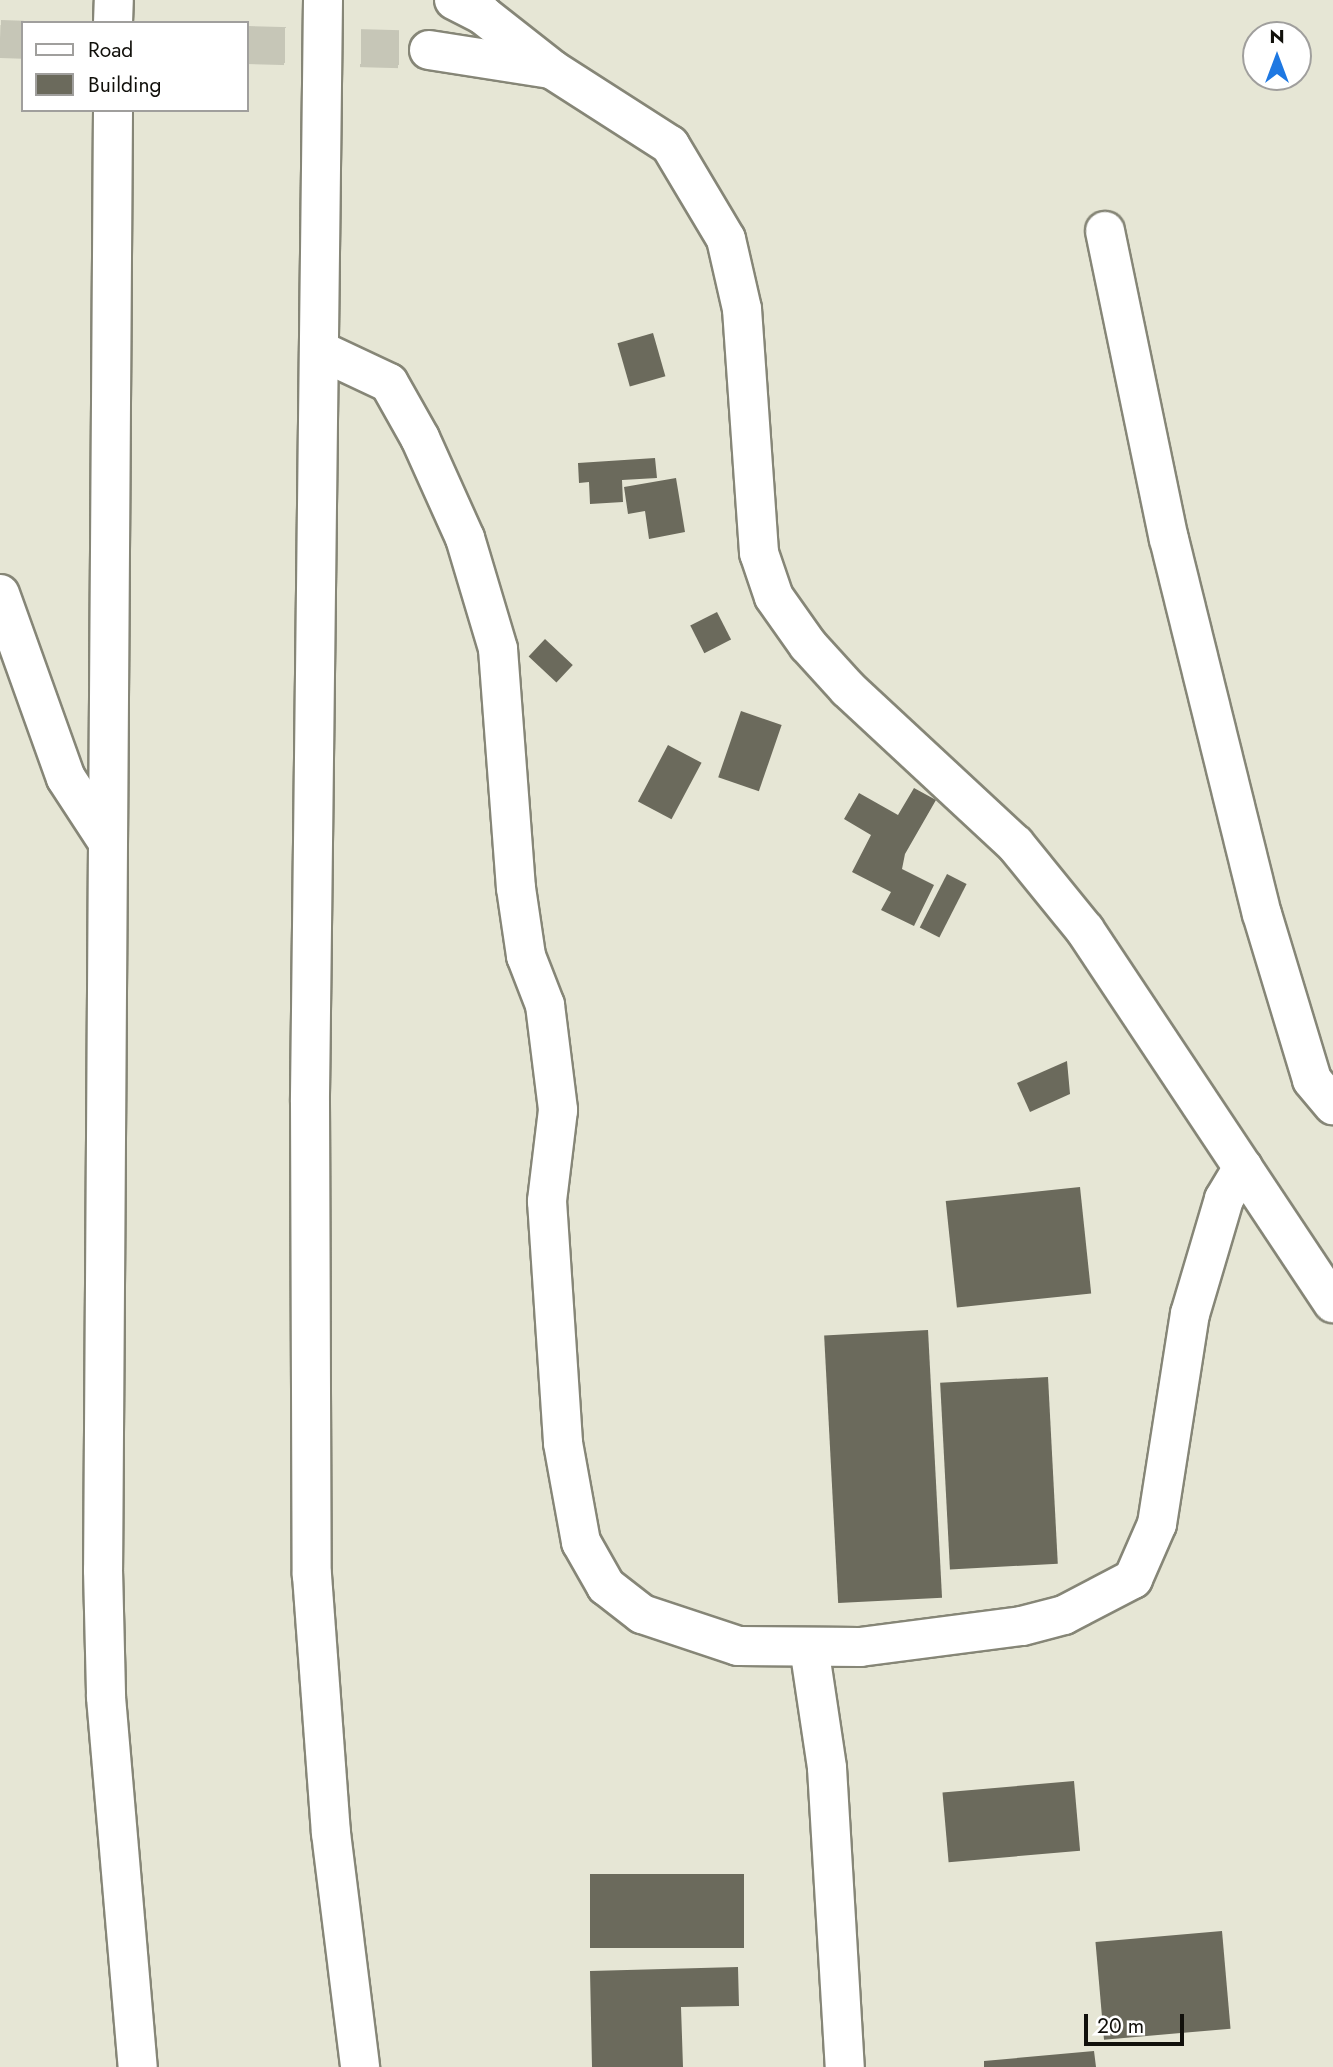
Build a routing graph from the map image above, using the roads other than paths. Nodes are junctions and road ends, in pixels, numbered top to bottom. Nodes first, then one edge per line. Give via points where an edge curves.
1 (114, 0) edge
2 (323, 0) edge
3 (454, 0) edge
4 (113, 21) edge
5 (429, 50) tunnel mouth
6 (553, 70) junction
7 (113, 112) edge
8 (1105, 231) dead end
9 (319, 350) junction
10 (0, 594) edge
11 (107, 841) junction
12 (1333, 1105) edge
13 (1243, 1167) junction
14 (1333, 1303) edge
15 (809, 1647) junction
16 (138, 2067) edge
17 (360, 2067) edge
18 (845, 2067) edge

1 - 4 main road
2 - 9 main road
3 - 6 main road via 483,15
5 - 6 main road
6 - 13 main road via 641,122 670,145 726,239 742,310 759,553 774,597 808,645 848,689 1015,844 1085,930
7 - 11 main road
8 - 12 main road via 1169,539 1262,914 1312,1080
9 - 15 main road via 389,383 420,438 465,538 498,649 516,888 526,956 545,1004 558,1110 547,1200 554,1359 581,1542 606,1586 642,1614 738,1646
9 - 17 main road via 310,1102 312,1575 331,1833
10 - 11 main road via 66,778
11 - 16 main road via 106,1697
13 - 14 main road
13 - 15 main road via 1224,1199 1190,1314 1157,1524 1133,1579 1064,1615 1022,1626 860,1647
15 - 18 main road via 827,1768

